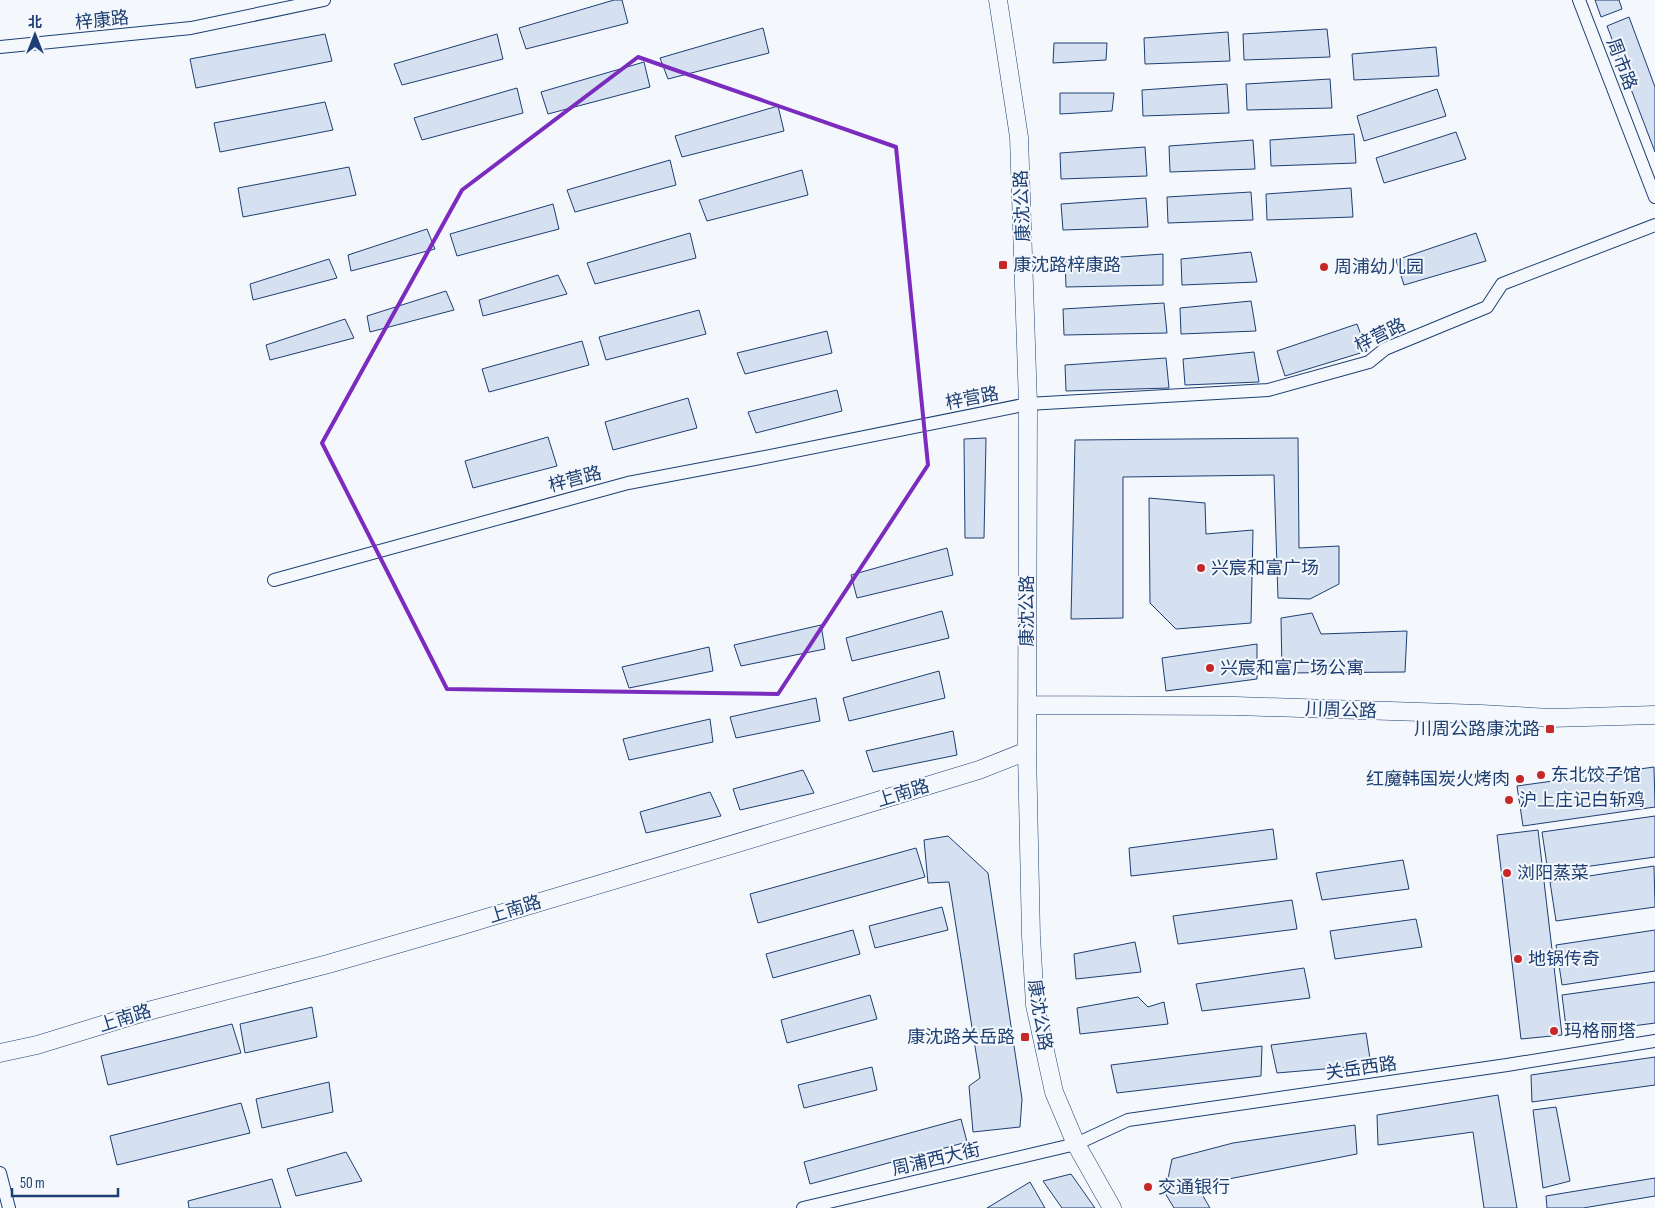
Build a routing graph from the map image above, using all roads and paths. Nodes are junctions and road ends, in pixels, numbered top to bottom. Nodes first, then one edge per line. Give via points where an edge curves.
1 (324, 0) edge
2 (998, 0) edge
3 (1579, 0) edge
4 (0, 47) edge
5 (1655, 196) edge
6 (1655, 225) edge
7 (1028, 404) junction
8 (274, 580) dead end
9 (1027, 705) junction
10 (1655, 715) edge
11 (1027, 751) junction
12 (1655, 1041) edge
13 (0, 1053) edge
14 (1076, 1144) junction
15 (0, 1173) edge
16 (9, 1208) edge
17 (803, 1208) edge
18 (1112, 1208) edge

1 - 4 street, 梓康路 via 191,28
2 - 7 street, 康沈公路 via 1020,136
3 - 5 street, 周市路
6 - 7 street, 梓营路 via 1502,284 1487,307 1385,349 1369,362 1268,390
7 - 8 street, 梓营路 via 628,483
7 - 9 street, 康沈公路
9 - 10 street, 川周公路 via 1236,706 1551,718
9 - 11 street, 康沈公路
11 - 13 street, 上南路 via 979,770 472,922
11 - 14 street, 康沈公路 via 1035,1005 1054,1092
12 - 14 street, 关岳西路 via 1128,1120
14 - 17 street, 周浦西大街
14 - 18 street, 康沈公路
15 - 16 street

